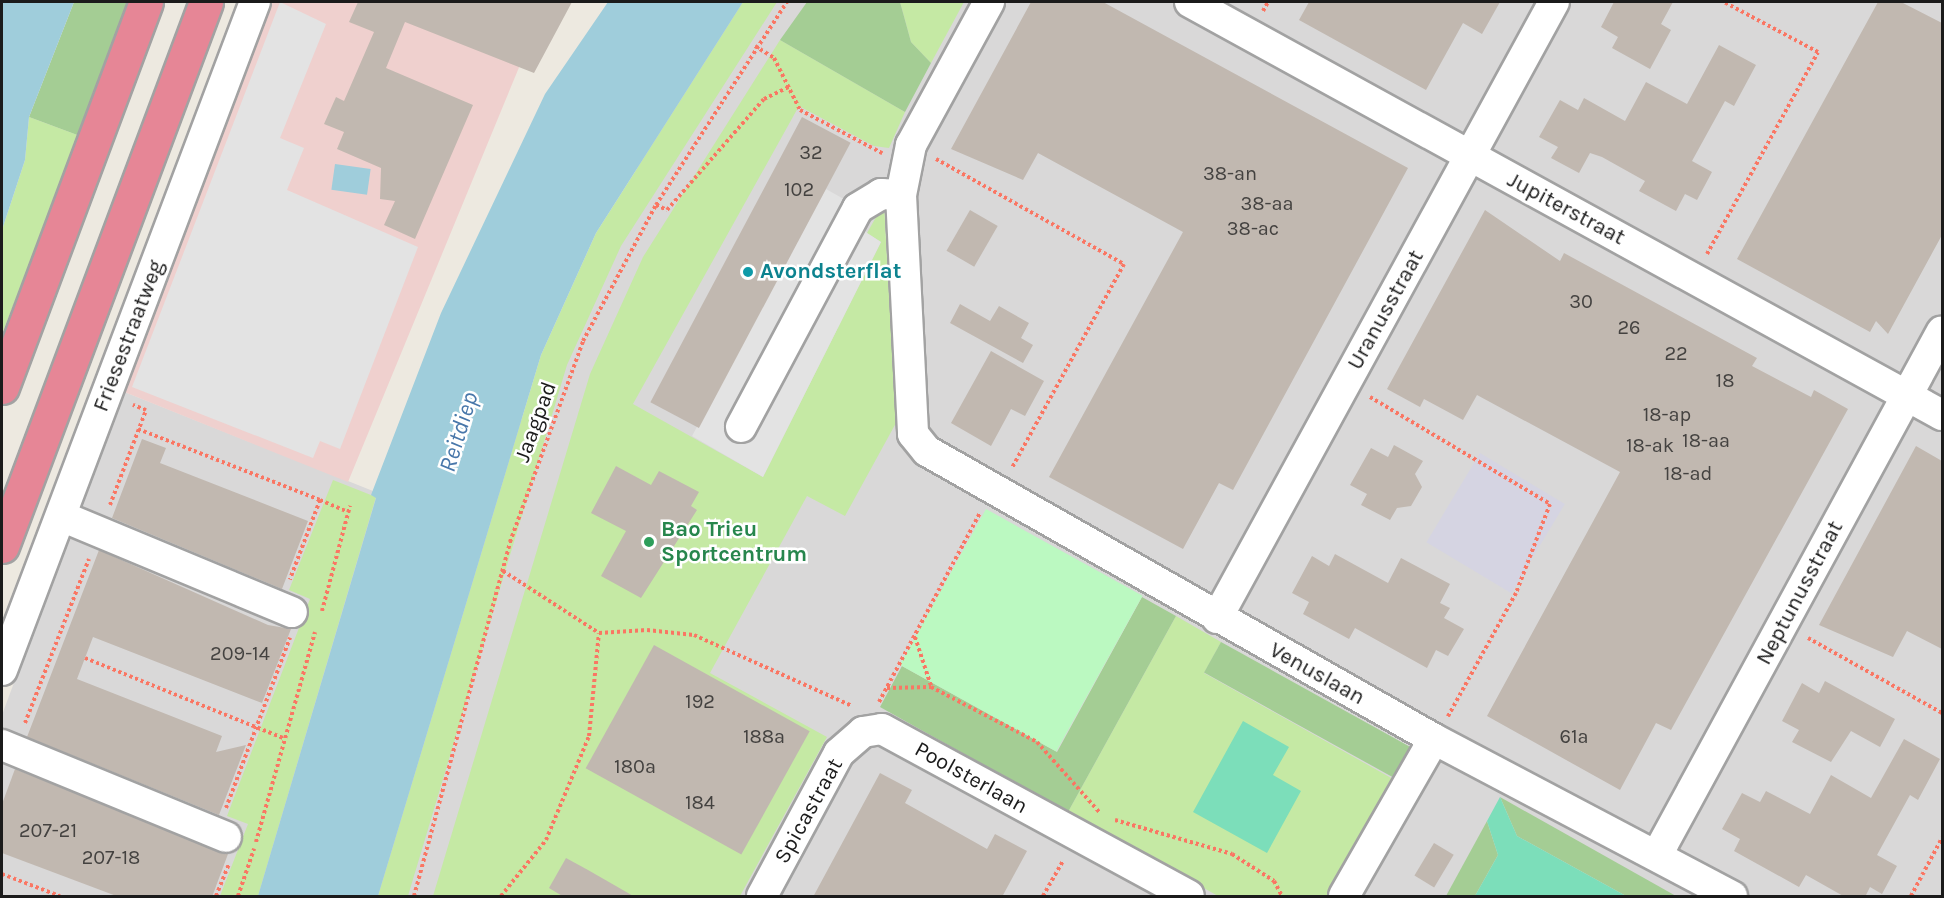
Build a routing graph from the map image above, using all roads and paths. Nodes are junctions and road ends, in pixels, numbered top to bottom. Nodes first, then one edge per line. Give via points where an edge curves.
1 (146, 2) edge
2 (206, 2) edge
3 (255, 2) edge
4 (787, 2) edge
5 (989, 2) edge
6 (1190, 2) edge
7 (1554, 2) edge
8 (1724, 2) edge
9 (755, 46) junction
10 (789, 87) junction
11 (911, 145) junction
12 (1469, 158) junction
13 (901, 195) junction
14 (656, 205) junction
15 (1694, 278) junction
16 (1942, 331) edge
17 (1346, 384) junction
18 (2, 387) edge
19 (108, 395) junction
20 (1906, 396) junction
21 (1942, 415) edge
22 (741, 427) dead end
23 (999, 492) junction
24 (320, 500) dead end
25 (350, 506) dead end
26 (348, 512) junction
27 (61, 516) junction
28 (99, 532) junction
29 (2, 546) edge
30 (502, 571) junction
31 (310, 618) junction
32 (1217, 618) junction
33 (1784, 624) junction
34 (599, 633) junction
35 (914, 636) junction
36 (55, 647) junction
37 (61, 649) dead end
38 (85, 658) dead end
39 (2, 670) edge
40 (932, 687) junction
41 (886, 688) junction
42 (1942, 713) edge
43 (863, 732) junction
44 (283, 738) junction
45 (1434, 739) junction
46 (8, 748) edge
47 (1077, 836) junction
48 (226, 837) dead end
49 (1942, 838) edge
50 (1657, 855) junction
51 (2, 874) edge
52 (60, 897) edge
53 (238, 897) edge
54 (414, 897) edge
55 (501, 897) edge
56 (762, 897) edge
57 (1043, 897) edge
58 (1189, 897) edge
59 (1282, 897) edge
60 (1344, 897) edge
61 (1732, 897) edge
62 (1911, 897) edge

1 - 18 highway
2 - 29 highway, Friesestraatweg
3 - 19 street, Friesestraatweg
4 - 9 path, Jaagpad
5 - 11 street
6 - 12 street, Jupiterstraat
7 - 12 street, Uranusstraat
8 - 15 path via 1818,52
9 - 10 path via 774,58
9 - 14 path, Jaagpad
10 - 11 path via 800,110 879,154
10 - 14 path via 764,99 667,210
11 - 13 street
11 - 23 path via 1124,264
12 - 15 street, Jupiterstraat
12 - 17 street, Uranusstraat
13 - 22 street via 881,194 858,208
13 - 23 street, Venuslaan via 912,434 927,451
14 - 30 path, Jaagpad via 583,341
15 - 20 street, Jupiterstraat
16 - 20 street, Neptunusstraat
17 - 32 street, Uranusstraat
17 - 45 path via 1550,504 1516,593
19 - 27 street, Friesestraatweg
19 - 28 path via 146,410
20 - 21 street, Jupiterstraat
20 - 33 street, Neptunusstraat
23 - 32 street, Venuslaan
23 - 35 path via 982,508
24 - 26 path
25 - 26 path
26 - 31 path
27 - 28 street
27 - 39 street, Friesestraatweg
28 - 31 street
28 - 36 path
30 - 34 path
30 - 54 path, Jaagpad
31 - 44 path
32 - 45 street, Venuslaan
33 - 42 path
33 - 50 street, Neptunusstraat
34 - 43 path via 673,631 715,641 849,701
34 - 55 path via 589,736 546,840
35 - 40 path
35 - 41 path
36 - 37 path
36 - 46 path
38 - 44 path
40 - 41 path
40 - 59 path via 1037,742 1099,812 1137,830 1232,854 1274,881
41 - 43 path
43 - 47 street, Poolsterlaan via 882,729
43 - 56 street, Spicastraat via 839,753
44 - 53 path
45 - 50 street, Venuslaan
45 - 60 street
46 - 48 street
47 - 57 path
47 - 58 street, Poolsterlaan
49 - 62 path
50 - 61 street, Venuslaan
51 - 52 path

